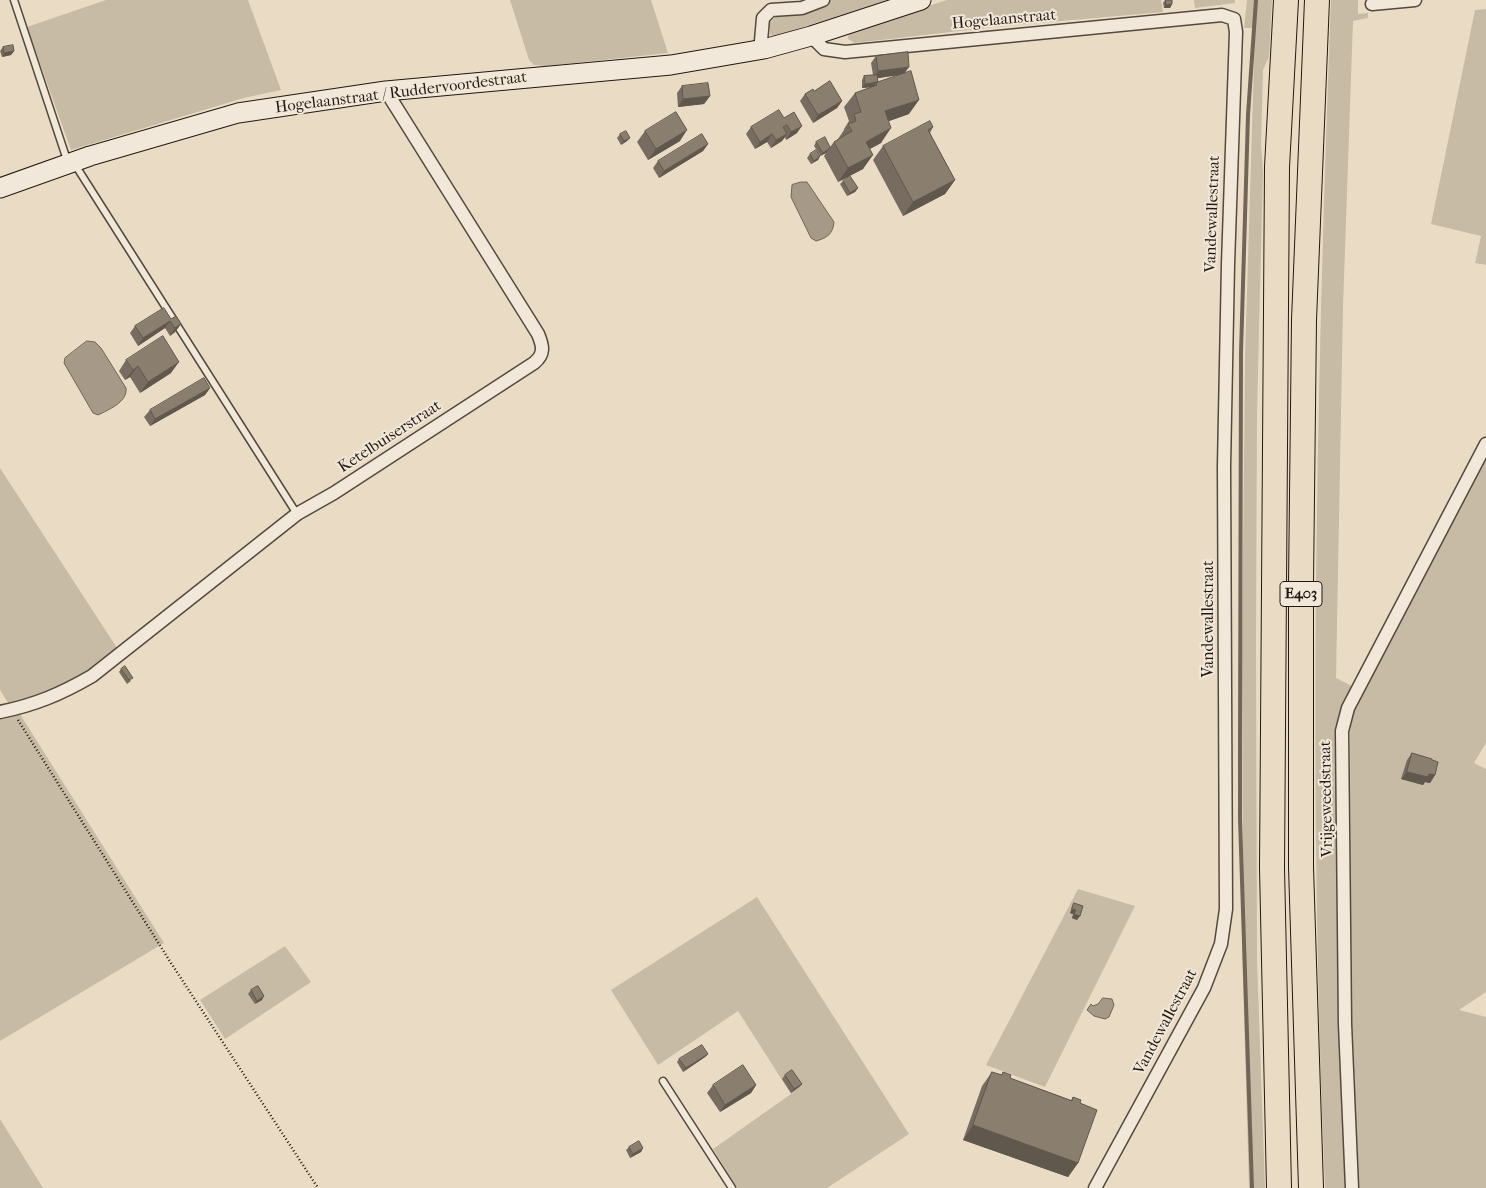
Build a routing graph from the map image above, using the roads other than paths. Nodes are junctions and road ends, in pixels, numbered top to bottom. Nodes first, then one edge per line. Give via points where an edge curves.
1 (14, 0) edge
2 (823, 0) edge
3 (921, 0) edge
4 (1286, 0) edge
5 (1317, 0) edge
6 (1415, 0) edge
7 (1370, 2) edge
8 (1234, 19) joint
9 (811, 36) junction
10 (764, 49) junction
11 (386, 91) junction
12 (71, 163) junction
13 (0, 188) edge
14 (1486, 444) edge
15 (297, 514) junction
16 (6, 711) edge
17 (663, 1081) dead end
18 (732, 1188) edge
19 (1095, 1188) edge
20 (1278, 1188) edge
21 (1311, 1188) edge
22 (1352, 1188) edge

1 - 12 lane
2 - 10 street via 802,8 771,10 763,18 761,41
3 - 9 street, Hogelaanstraat / Ruddervoordestraat
4 - 20 highway, E403 via 1277,167 1272,868
5 - 21 highway, E403 via 1304,320 1301,583 1301,867
6 - 7 street
8 - 9 street, Hogelaanstraat via 1222,15 845,52 824,49
8 - 19 street, Vandewallestraat via 1224,466 1226,909 1221,944 1204,988
9 - 10 street, Hogelaanstraat / Ruddervoordestraat
10 - 11 street, Hogelaanstraat / Ruddervoordestraat via 671,65
11 - 12 street, Hogelaanstraat / Ruddervoordestraat via 238,113
11 - 15 street, Ketelbuiserstraat via 543,346 534,363
12 - 13 street, Hogelaanstraat / Ruddervoordestraat
12 - 15 lane
14 - 22 street, Vrijgeweedstraat via 1344,720 1346,1024
15 - 16 street, Ketelbuiserstraat via 92,676 57,696
17 - 18 lane

